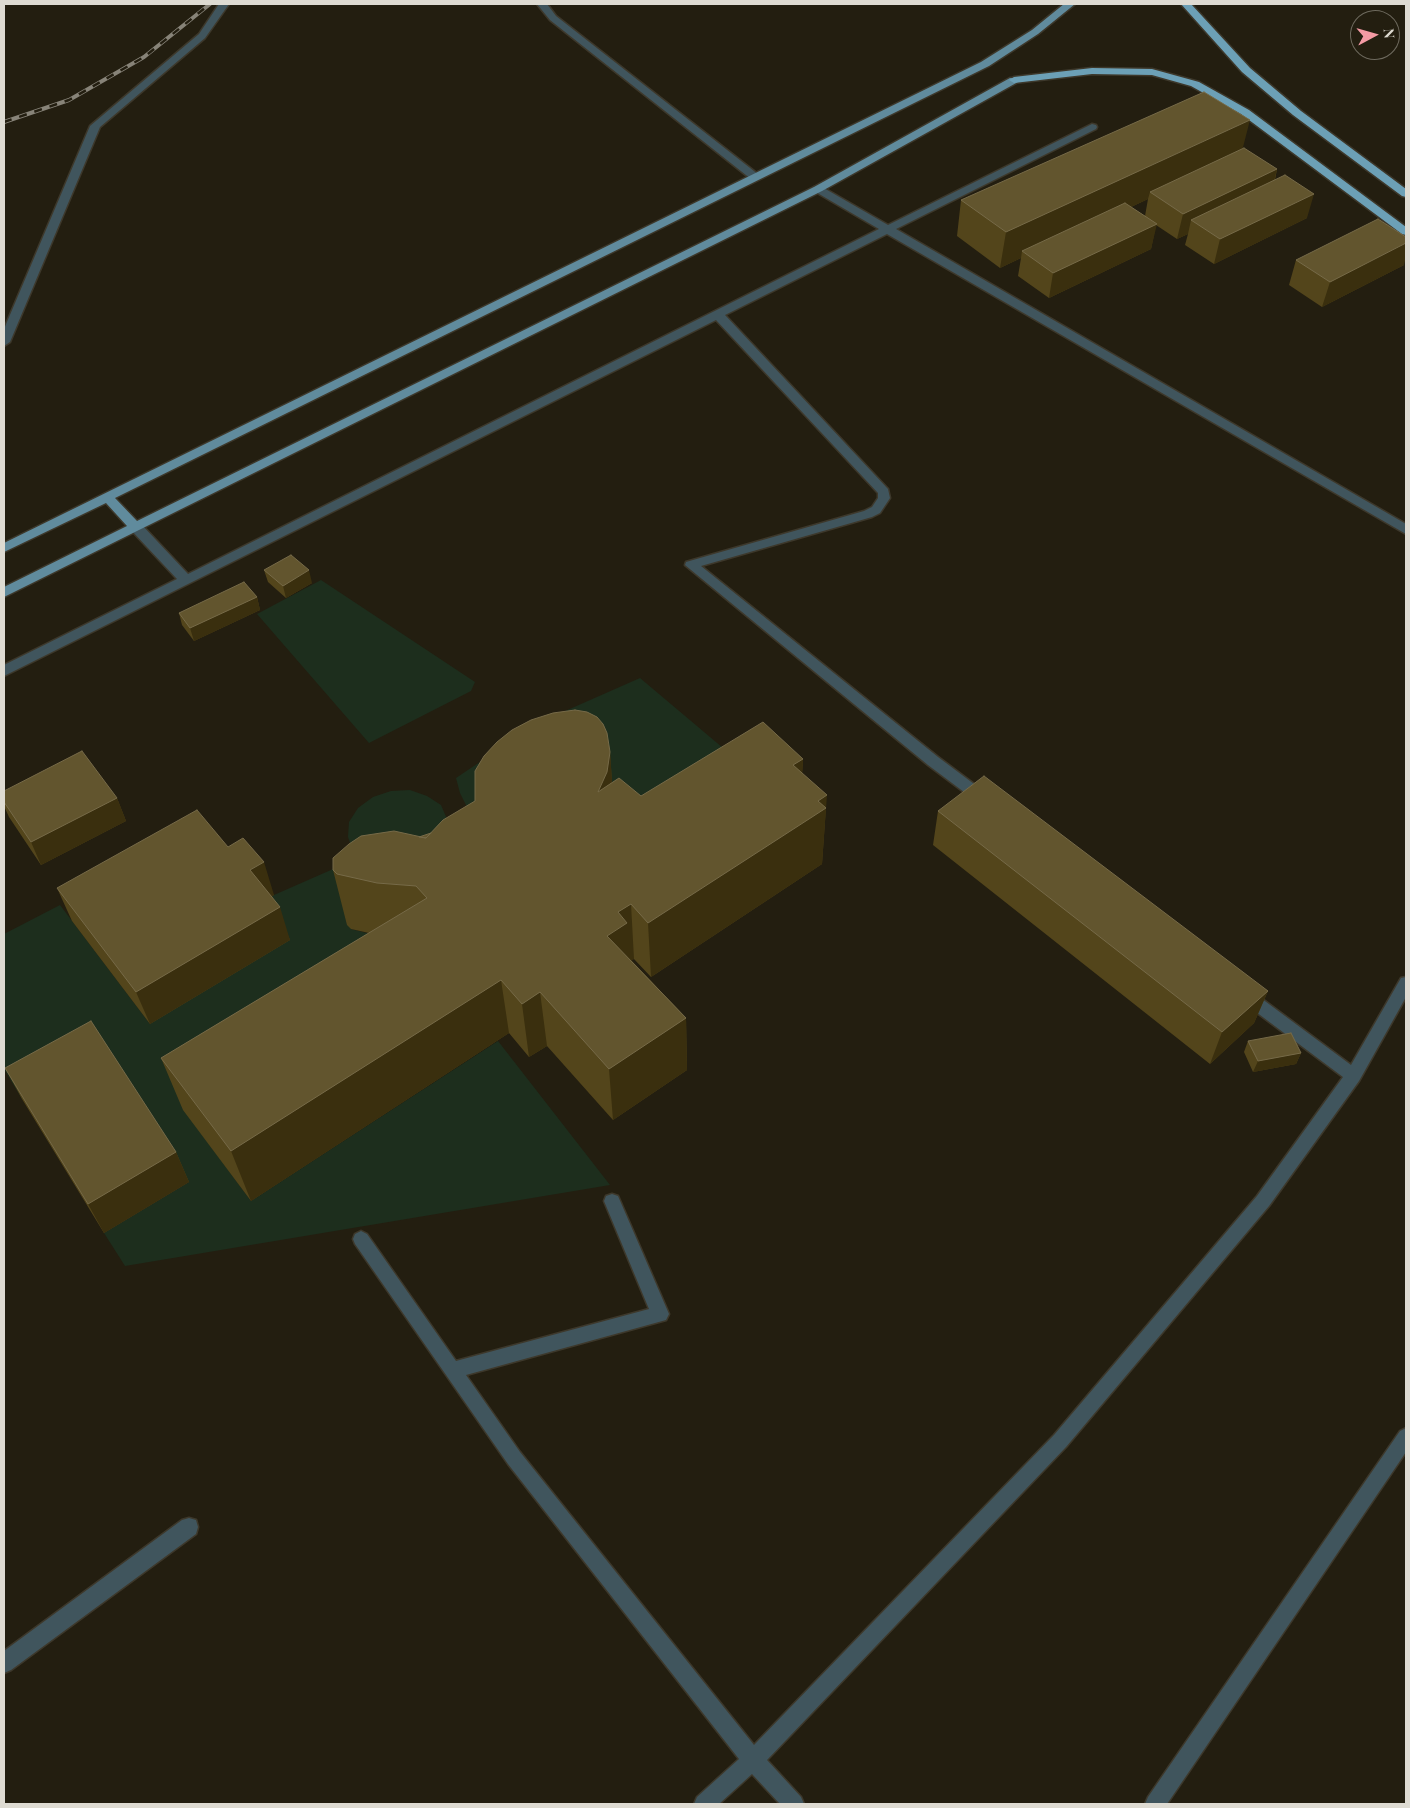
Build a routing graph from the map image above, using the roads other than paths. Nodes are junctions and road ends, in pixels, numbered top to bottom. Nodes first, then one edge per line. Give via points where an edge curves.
1 (224, 4) edge
2 (542, 4) edge
3 (1070, 4) edge
4 (1186, 4) edge
5 (1014, 80) joint
6 (1092, 126) dead end
7 (755, 177) junction
8 (818, 189) junction
9 (1406, 194) edge
10 (887, 228) junction
11 (1406, 232) edge
12 (717, 314) junction
13 (4, 342) edge
14 (107, 497) junction
15 (136, 527) junction
16 (1406, 530) edge
17 (4, 548) edge
18 (186, 580) junction
19 (4, 592) edge
20 (4, 671) edge
21 (997, 809) edge
22 (1406, 983) edge
23 (1234, 987) edge
24 (1353, 1076) junction
25 (612, 1201) dead end
26 (361, 1239) dead end
27 (453, 1370) junction
28 (1406, 1437) edge
29 (189, 1527) dead end
30 (4, 1663) edge
31 (753, 1760) junction
32 (704, 1804) edge
33 (794, 1804) edge
34 (1155, 1804) edge

1 - 13 street via 202,36 95,126
2 - 7 street via 553,18
3 - 7 main road via 1035,32 985,64
4 - 9 highway via 1246,70 1297,113
5 - 8 main road
5 - 11 highway via 1092,71 1152,72 1196,84 1245,112
6 - 10 street
7 - 14 main road
8 - 10 street
8 - 15 main road
10 - 12 street
10 - 16 street
12 - 18 street
12 - 21 street via 884,492 884,498 876,510 868,514 691,565
14 - 15 main road
14 - 17 main road
15 - 18 street
15 - 19 main road
18 - 20 street
22 - 24 street
23 - 24 street
24 - 31 street via 1263,1201 1060,1441
25 - 27 street via 660,1314
26 - 27 street
27 - 31 street via 514,1458
28 - 34 street
29 - 30 street
31 - 32 street
31 - 33 street

